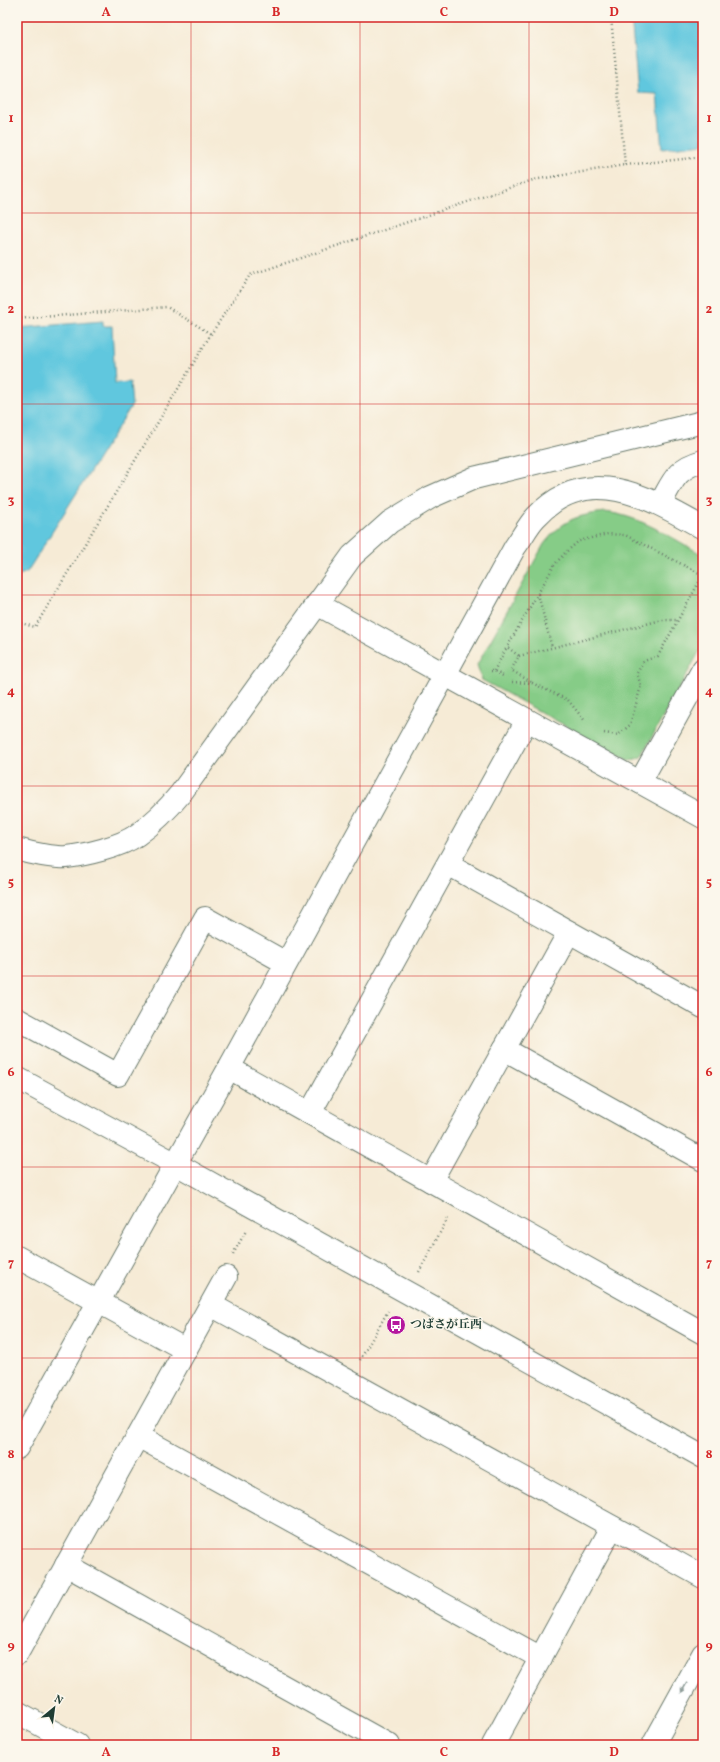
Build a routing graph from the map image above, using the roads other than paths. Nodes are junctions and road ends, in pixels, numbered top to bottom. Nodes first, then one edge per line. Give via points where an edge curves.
1 (703, 422) edge
2 (703, 461) edge
3 (660, 504) junction
4 (703, 528) edge
5 (317, 604) junction
6 (703, 669) edge
7 (445, 675) junction
8 (527, 720) junction
9 (640, 782) junction
10 (703, 817) edge
11 (17, 849) edge
12 (448, 864) junction
13 (569, 932) junction
14 (286, 963) junction
15 (703, 1007) edge
16 (17, 1019) edge
17 (504, 1049) junction
18 (229, 1068) junction
19 (17, 1078) edge
20 (310, 1113) junction
21 (702, 1158) edge
22 (176, 1164) junction
23 (431, 1181) junction
24 (17, 1257) edge
25 (226, 1277) road end
26 (97, 1302) junction
27 (211, 1305) junction
28 (703, 1332) edge
29 (186, 1350) junction
30 (138, 1436) junction
31 (17, 1448) edge
32 (703, 1457) edge
33 (612, 1527) junction
34 (66, 1566) junction
35 (703, 1577) edge
36 (17, 1654) edge
37 (703, 1654) edge
38 (541, 1658) junction
39 (17, 1712) edge
40 (77, 1745) edge
41 (389, 1745) edge
42 (493, 1745) edge
43 (653, 1745) edge

1 - 5 street via 474,478 431,497 390,522 352,556
2 - 3 street via 689,464 675,476
3 - 4 street
3 - 7 street via 622,490 595,488 572,492 552,503 535,517 515,547
5 - 7 street
5 - 11 street via 181,793 161,816 135,837 102,850 65,857
6 - 9 street
7 - 8 street
7 - 14 street
8 - 9 street
8 - 12 street
9 - 10 street
12 - 13 street
12 - 20 street
13 - 15 street
13 - 17 street
14 - 16 street via 206,918 118,1074
14 - 18 street
17 - 21 street
17 - 23 street
18 - 20 street
18 - 22 street
19 - 22 street
20 - 23 street
22 - 26 street
22 - 32 street
23 - 28 street
24 - 26 street
25 - 27 street
26 - 29 street
26 - 31 street
27 - 29 street
27 - 33 street
29 - 30 street
30 - 34 street
30 - 38 street
33 - 35 street
33 - 38 street
34 - 36 street
34 - 41 street
37 -> 43 street
38 - 42 street
39 - 40 street

